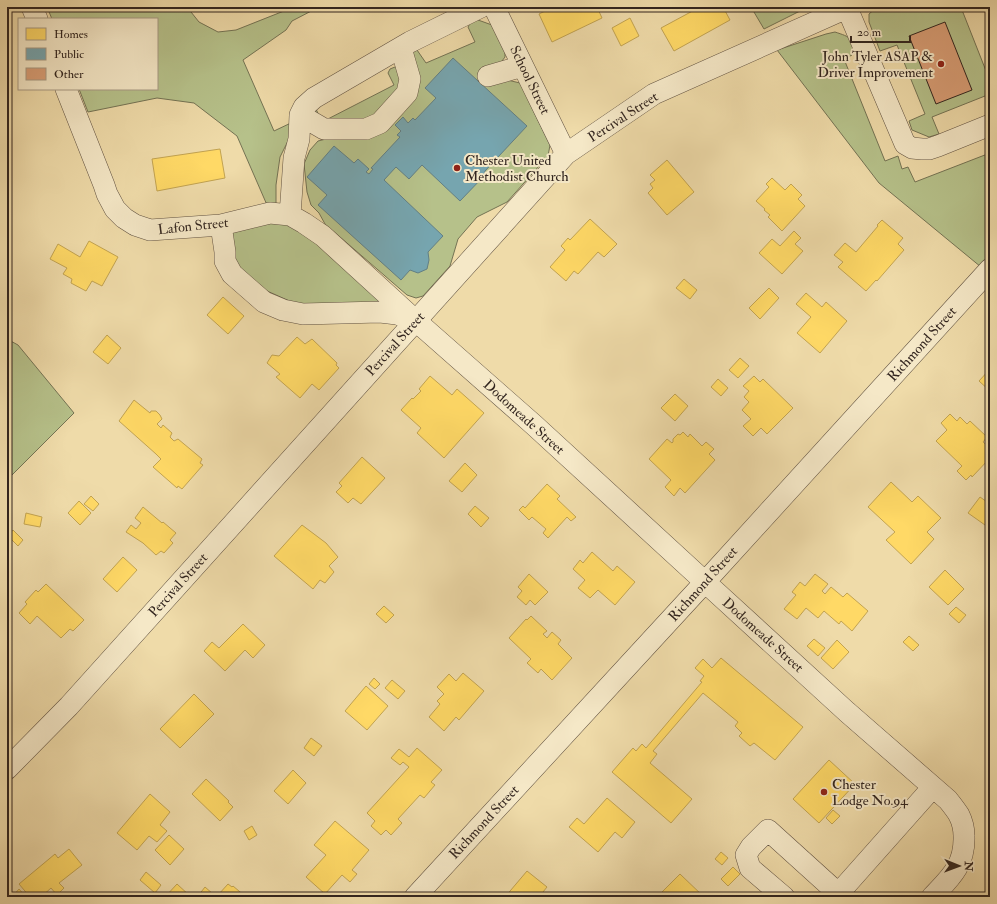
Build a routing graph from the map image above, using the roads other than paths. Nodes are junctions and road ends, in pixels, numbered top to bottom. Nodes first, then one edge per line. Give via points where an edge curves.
1 (32, 7) edge
2 (481, 7) edge
3 (494, 7) edge
4 (848, 7) edge
5 (37, 18) edge
6 (401, 48) junction
7 (523, 66) junction
8 (488, 76) dead end
9 (66, 90) edge
10 (300, 115) junction
11 (990, 125) edge
12 (566, 154) junction
13 (290, 216) junction
14 (221, 225) junction
15 (990, 269) edge
16 (416, 321) junction
17 (705, 582) junction
18 (7, 769) edge
19 (933, 787) junction
20 (936, 893) edge
21 (840, 895) edge
22 (416, 897) edge
23 (784, 897) edge

1 - 5 street
2 - 6 street
3 - 7 street, School Street
4 - 11 street via 905,144 912,148 929,149
4 - 12 street, Percival Street via 654,94
6 - 10 street via 314,98
6 - 10 street via 410,79 407,93 380,123 366,129 324,129
7 - 8 street
7 - 12 street, School Street
9 - 14 street, Lafon Street via 107,194 124,218 150,230
10 - 13 street
12 - 16 street, Percival Street
13 - 14 street, Lafon Street via 270,213
13 - 16 street, Lafon Street via 323,236
14 - 16 street via 225,261 232,274 264,302 283,310 303,314 380,312 397,314
15 - 17 street, Richmond Street
16 - 17 street, Dodomeade Street
16 - 18 street, Percival Street via 69,706
17 - 19 street, Dodomeade Street
17 - 22 street, Richmond Street
19 - 20 street, Dodomeade Street via 948,800 960,816 965,847 954,873
19 - 21 street
21 - 23 street via 768,830 746,855 750,868

